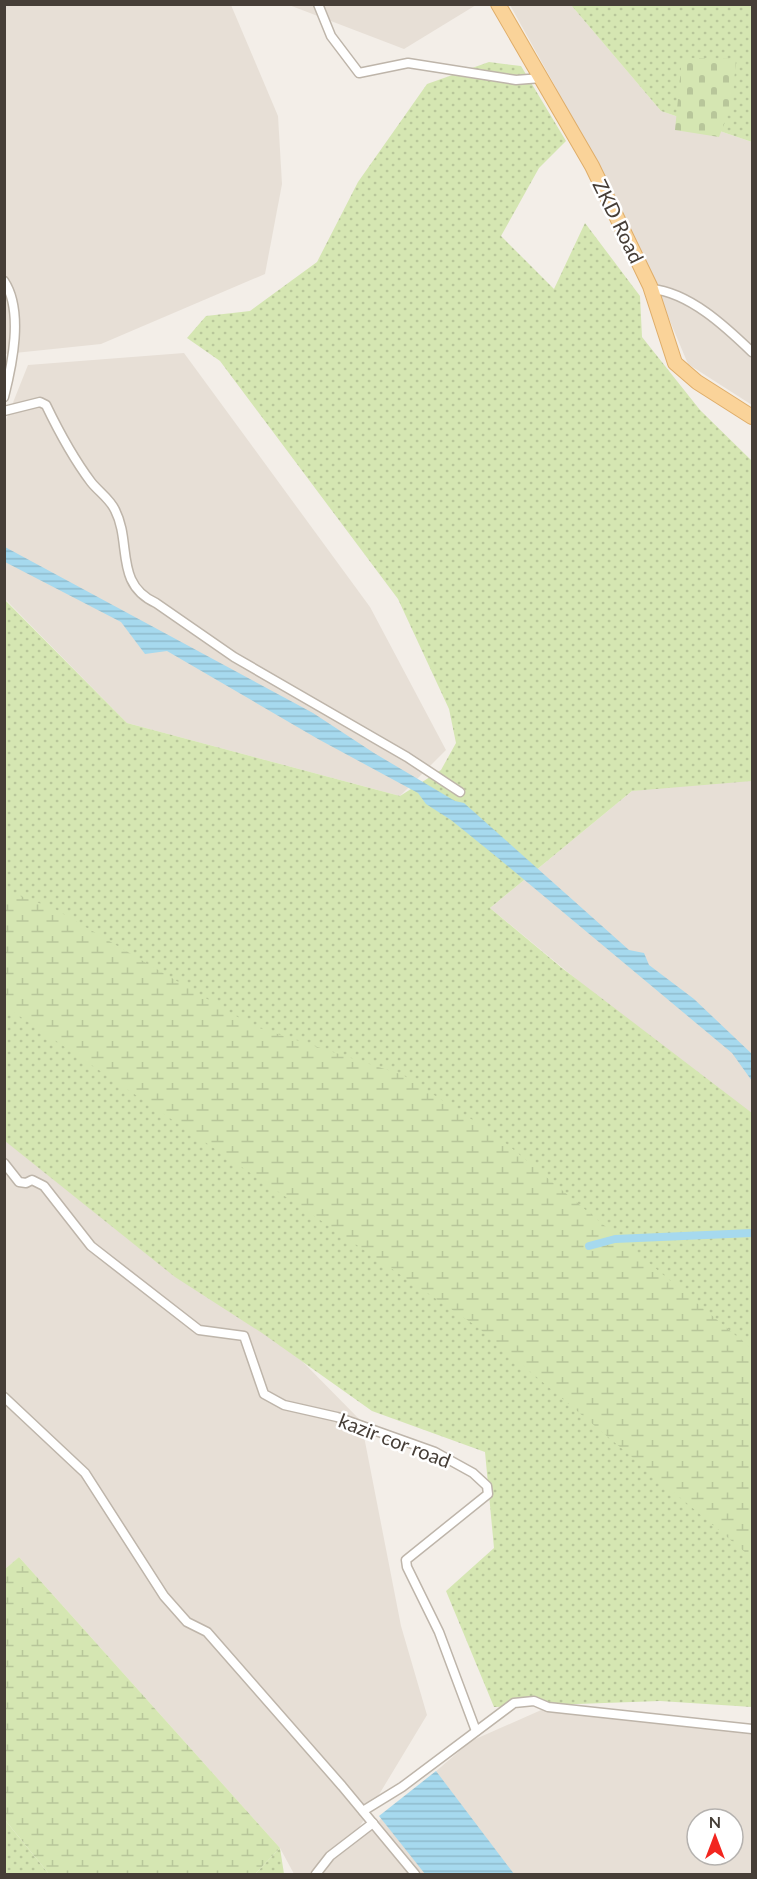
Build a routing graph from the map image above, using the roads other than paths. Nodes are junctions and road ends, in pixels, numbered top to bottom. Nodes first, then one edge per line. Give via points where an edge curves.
1 (318, 4) edge
2 (498, 4) edge
3 (541, 78) junction
4 (4, 280) edge
5 (651, 289) junction
6 (753, 352) edge
7 (4, 398) edge
8 (4, 411) edge
9 (753, 417) edge
10 (460, 792) dead end
11 (4, 1163) edge
12 (4, 1397) edge
13 (753, 1729) edge
14 (476, 1731) junction
15 (363, 1811) junction
16 (373, 1823) junction
17 (316, 1875) edge
18 (414, 1875) edge

1 - 3 street via 332,36 360,73 408,63 516,80
2 - 3 main road, ZKD Road
3 - 5 main road, ZKD Road via 592,166
4 - 7 street via 15,324
5 - 6 street via 688,302
5 - 9 main road, ZKD Road via 675,363 697,382
8 - 10 street via 40,402 46,405 66,446 116,511 126,564 143,597 234,657
11 - 14 street, kazir cor road via 19,1182 32,1180 44,1186 92,1246 199,1330 244,1336 264,1394 285,1405 337,1417 435,1452 483,1481 488,1494 406,1560 439,1632
12 - 15 street via 85,1473 164,1596 187,1622 207,1632
13 - 14 street via 548,1707 524,1701 514,1703
14 - 15 street
15 - 16 street
16 - 17 street via 330,1856
16 - 18 street

